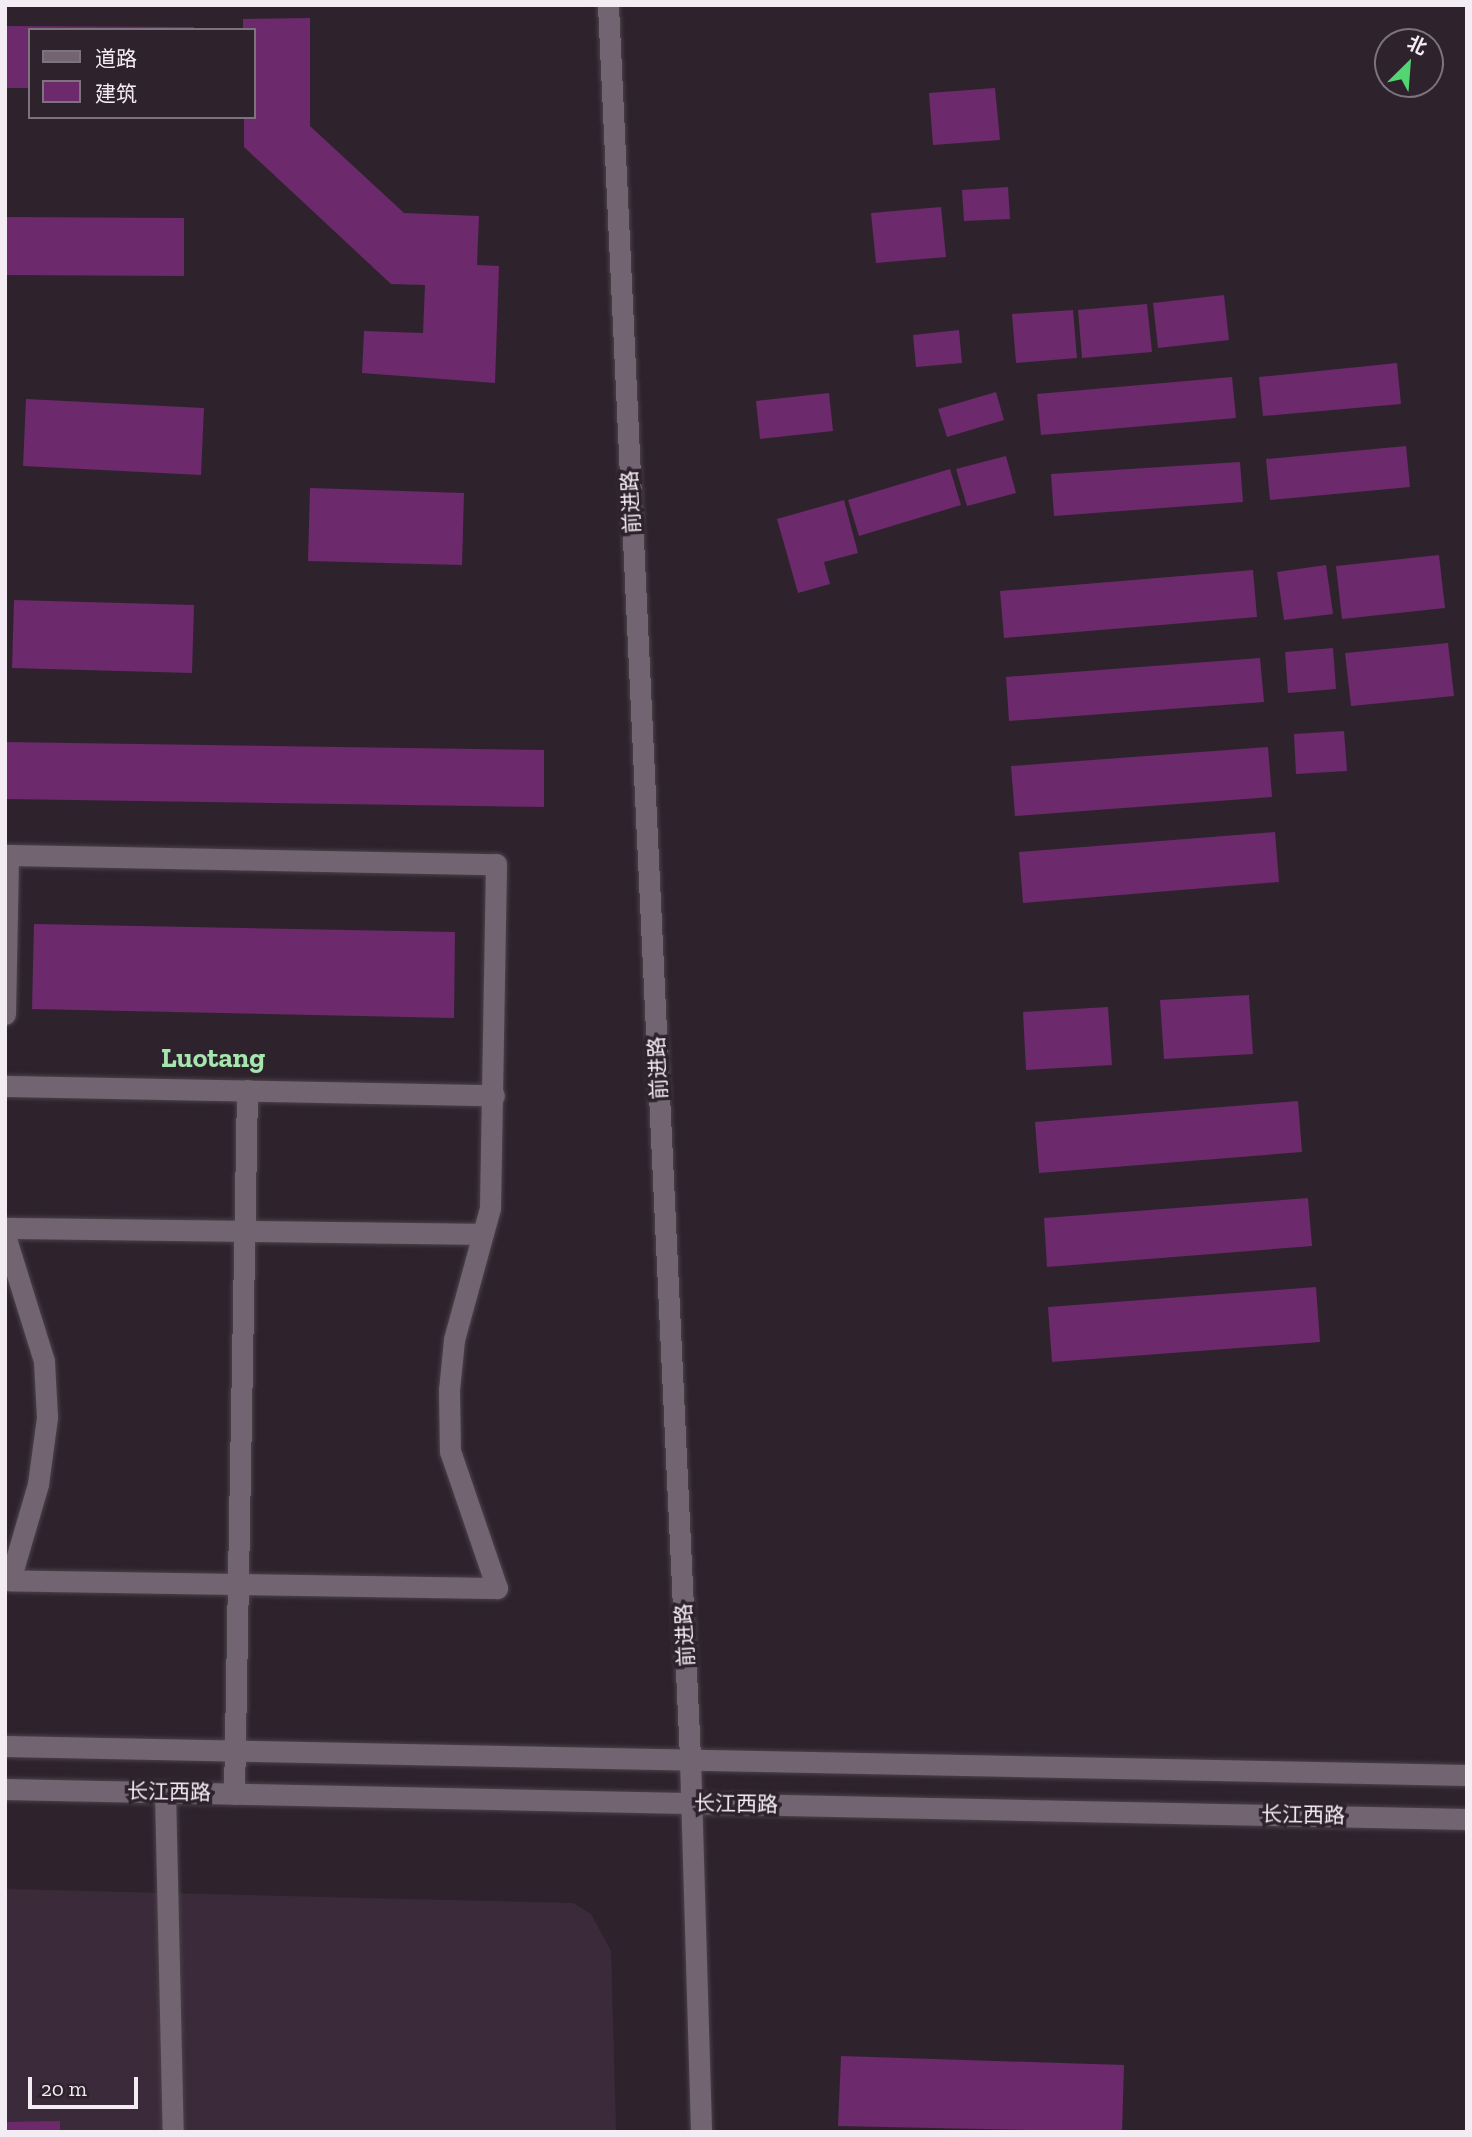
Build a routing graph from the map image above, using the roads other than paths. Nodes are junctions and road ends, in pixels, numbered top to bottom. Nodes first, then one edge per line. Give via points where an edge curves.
1 (608, 5) edge
2 (5, 1014) edge
3 (5, 1086) edge
4 (247, 1090) junction
5 (494, 1095) junction
6 (5, 1228) edge
7 (244, 1231) junction
8 (482, 1234) junction
9 (5, 1236) edge
10 (5, 1746) edge
11 (691, 1759) junction
12 (1467, 1775) edge
13 (5, 1789) edge
14 (166, 1792) junction
15 (234, 1794) junction
16 (692, 1803) junction
17 (1467, 1819) edge
18 (173, 2132) edge
19 (701, 2132) edge

1 - 11 main road, 前进路
2 - 5 main road via 8,855 496,864
3 - 4 main road
4 - 5 main road
4 - 7 main road
5 - 8 main road via 490,1208
6 - 7 main road
7 - 8 main road
7 - 15 main road
8 - 9 main road via 454,1340 450,1451 497,1588 10,1580 38,1483 47,1417 44,1361
10 - 11 main road, 长江西路
11 - 12 main road, 长江西路
11 - 16 main road, 前进路
13 - 14 main road, 长江西路
14 - 15 main road, 长江西路
14 - 18 main road
15 - 16 main road, 长江西路
16 - 17 main road, 长江西路
16 - 19 main road, 前进路

